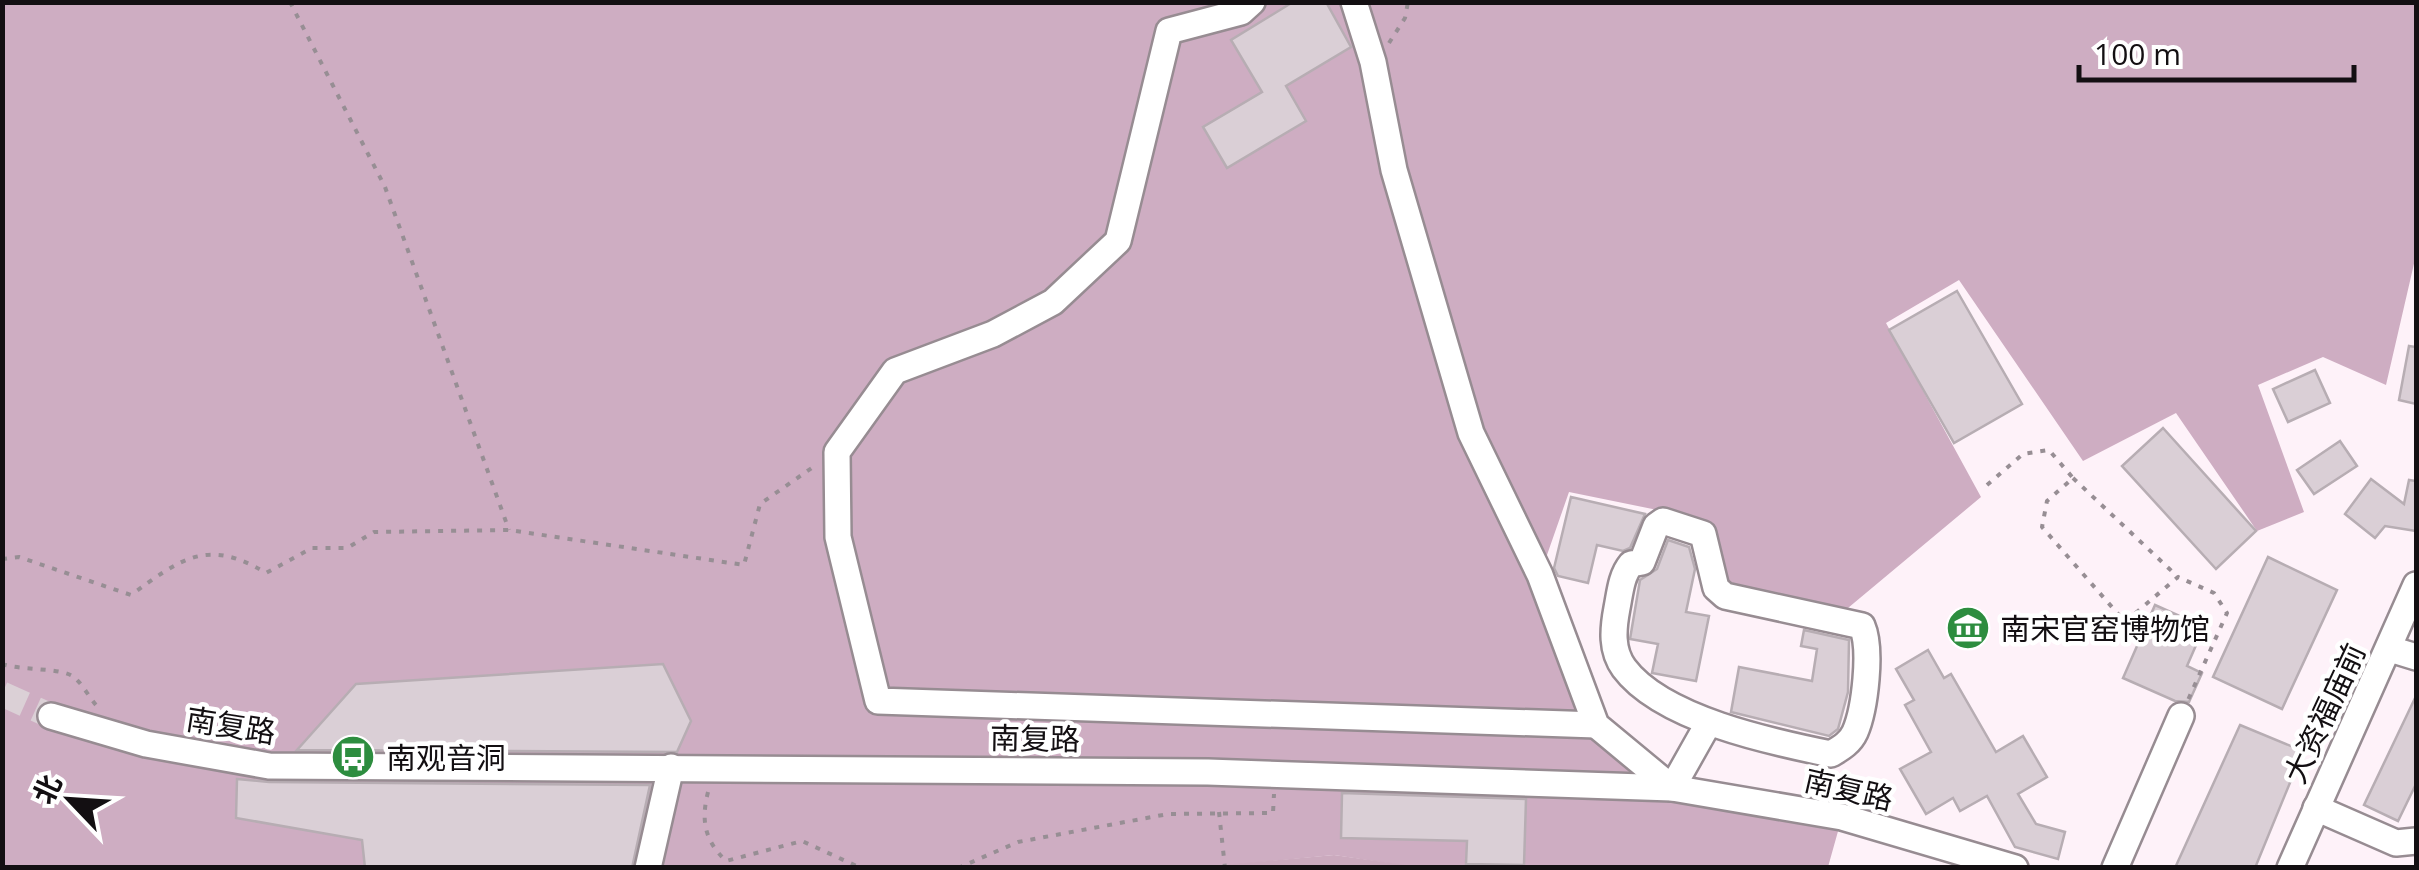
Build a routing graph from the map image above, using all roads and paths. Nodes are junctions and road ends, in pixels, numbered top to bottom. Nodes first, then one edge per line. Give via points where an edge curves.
1 (290, 2) edge
2 (1252, 2) edge
3 (1354, 2) edge
4 (1408, 2) edge
5 (1373, 62) junction
6 (837, 452) junction
7 (2072, 478) junction
8 (1987, 485) dead end
9 (509, 530) junction
10 (2, 558) edge
11 (2178, 577) junction
12 (2416, 585) edge
13 (2390, 649) junction
14 (2416, 657) edge
15 (2, 664) edge
16 (106, 713) dead end
17 (51, 716) tunnel mouth
18 (2181, 716) joint
19 (1708, 724) junction
20 (1596, 725) junction
21 (671, 767) junction
22 (713, 767) junction
23 (1276, 774) junction
24 (1672, 788) junction
25 (2316, 808) junction
26 (1219, 812) junction
27 (2416, 841) edge
28 (648, 868) edge
29 (860, 868) edge
30 (958, 868) edge
31 (1226, 868) edge
32 (2015, 868) edge
33 (2115, 868) edge
34 (2290, 868) edge

1 - 9 path via 385,188
2 - 6 street via 1241,12 1169,31 1118,241 1053,302 993,334 894,371
3 - 5 street
4 - 5 path via 1405,18
5 - 20 street via 1394,170 1471,433 1540,575
6 - 9 path via 760,504 744,565
6 - 20 street via 838,538 878,701
7 - 8 path via 2049,450 2023,454
7 - 11 path
7 - 11 path via 2047,501 2042,527 2124,622
9 - 10 path via 374,532 348,548 312,548 266,572 236,554 182,558 131,595 19,557
11 - 18 path via 2214,593 2227,613
12 - 13 street, 大资福庙前
13 - 14 street
13 - 25 street, 大资福庙前
15 - 16 path via 74,676
17 - 21 street, 南复路 via 146,744 270,766
18 - 33 street
19 - 19 street via 1831,754 1855,731 1868,640 1862,626 1850,621 1725,596 1716,588 1704,534 1663,521 1642,562 1624,573 1615,648 1639,682
19 - 24 street
20 - 24 street
21 - 22 street, 南复路
21 - 28 street
22 - 23 street, 南复路
22 - 29 path via 702,816 711,846 726,860 802,841
23 - 24 street, 南复路
23 - 26 path via 1273,813
24 - 32 street, 南复路 via 1842,818
25 - 27 street via 2396,843
25 - 34 street, 大资福庙前
26 - 30 path via 1168,814 1018,842
26 - 31 path

